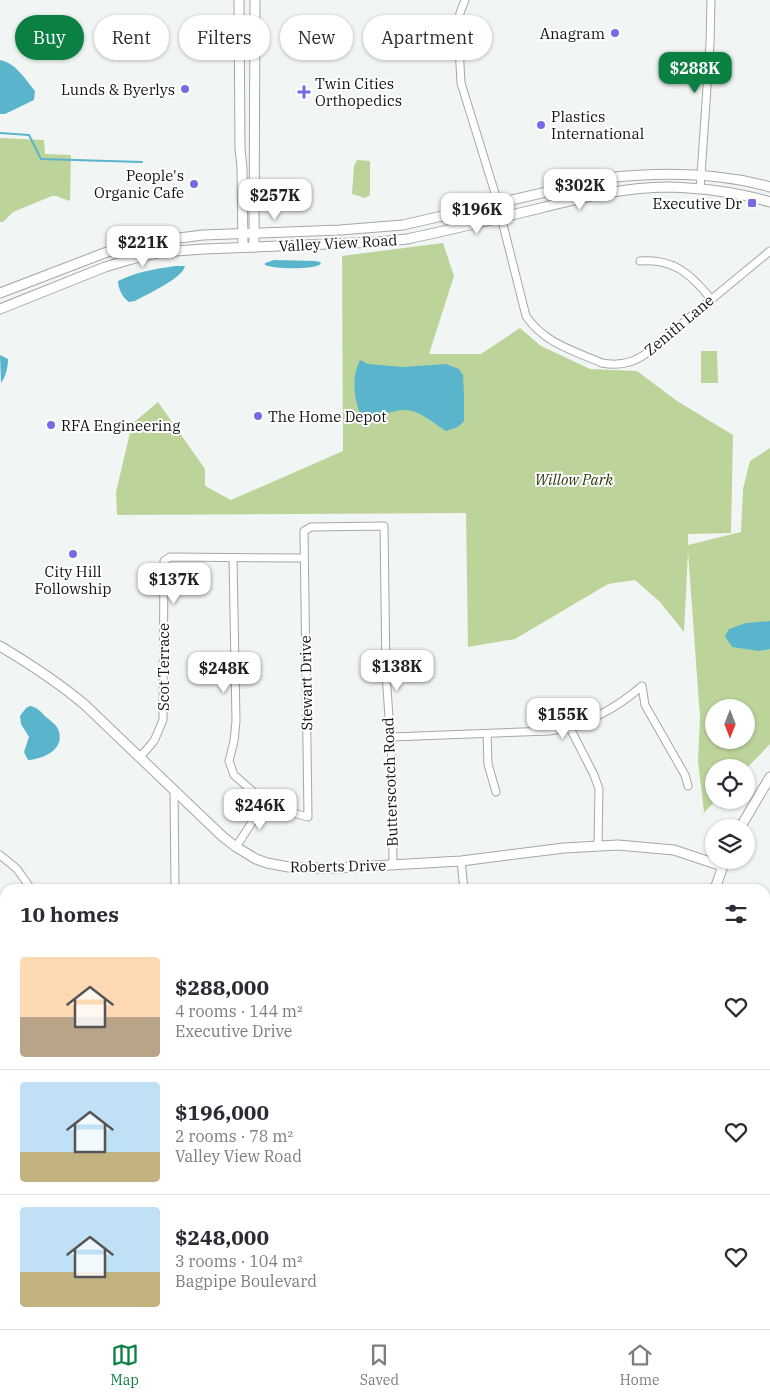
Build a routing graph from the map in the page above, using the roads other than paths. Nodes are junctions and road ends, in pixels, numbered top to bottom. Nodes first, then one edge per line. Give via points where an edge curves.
1 (240, 0) edge
2 (255, 0) edge
3 (465, 0) edge
4 (711, 0) edge
5 (701, 175) junction
6 (770, 187) edge
7 (700, 189) junction
8 (770, 202) edge
9 (497, 204) junction
10 (501, 218) junction
11 (243, 233) junction
12 (254, 233) junction
13 (243, 247) junction
14 (254, 247) junction
15 (770, 251) edge
16 (640, 261) dead end
17 (0, 293) edge
18 (711, 299) junction
19 (0, 308) edge
20 (384, 526) joint
21 (233, 558) junction
22 (304, 558) junction
23 (0, 646) edge
24 (570, 728) junction
25 (487, 734) junction
26 (391, 737) junction
27 (140, 757) junction
28 (770, 777) edge
29 (688, 786) dead end
30 (767, 787) edge
31 (174, 790) junction
32 (496, 792) dead end
33 (266, 802) junction
34 (746, 819) edge
35 (598, 846) junction
36 (236, 848) junction
37 (0, 855) edge
38 (705, 858) edge
39 (393, 861) junction
40 (461, 861) junction
41 (721, 869) edge
42 (28, 884) edge
43 (175, 884) edge
44 (463, 884) edge
45 (717, 884) edge

1 - 11 main road
2 - 12 main road
3 - 9 street, Zenith Lane via 458,28 460,78
4 - 5 street
5 - 6 main road, Valley View Road
5 - 7 street
5 - 9 main road, Valley View Road via 638,174 607,178
7 - 8 main road, Valley View Road via 736,193
7 - 10 main road, Valley View Road via 624,190
9 - 10 street, Zenith Lane
9 - 12 main road, Valley View Road via 403,225
10 - 14 main road, Valley View Road via 407,239
10 - 18 street, Zenith Lane via 521,302 530,322 545,337 602,363 620,364 637,360
11 - 12 main road, Valley View Road
11 - 13 main road
11 - 17 main road, Valley View Road via 184,236 126,246
12 - 14 main road
13 - 14 main road, Valley View Road
13 - 19 main road, Valley View Road via 176,251 132,259
15 - 18 street, Zenith Lane
16 - 18 street via 663,261 676,266
20 - 22 street, Stewart Drive via 307,528 303,535
20 - 26 street, Butterscotch Road via 386,686
21 - 22 street, Scot Terrace
21 - 27 street, Scot Terrace via 170,557 164,561 163,720 154,741
21 - 33 street via 236,721 229,767
22 - 33 street, Stewart Drive via 308,817
23 - 27 main road, Roberts Drive via 65,688
24 - 25 street
24 - 29 street via 631,696 642,686 645,706 685,775
24 - 35 street via 599,790
25 - 26 street
25 - 32 street via 488,764
26 - 39 street, Butterscotch Road
27 - 31 main road, Roberts Drive
28 - 30 main road
30 - 34 main road
31 - 36 main road, Roberts Drive
31 - 43 street
33 - 36 street
35 - 38 main road, Roberts Drive via 640,846
35 - 40 main road, Roberts Drive
36 - 39 main road, Roberts Drive via 267,863 294,868
37 - 42 street
39 - 40 main road, Roberts Drive
40 - 44 street
41 - 45 main road

